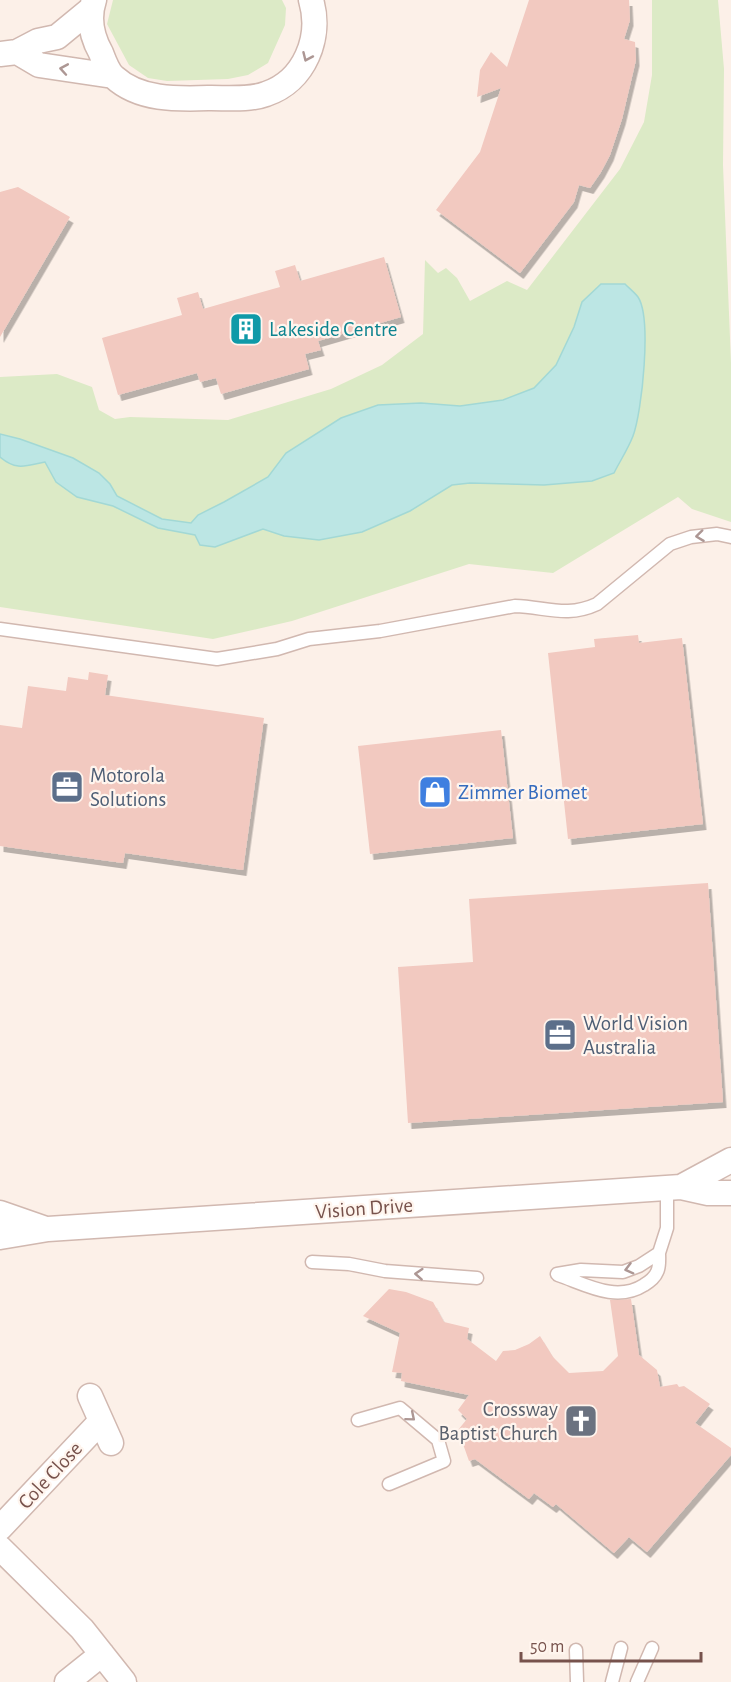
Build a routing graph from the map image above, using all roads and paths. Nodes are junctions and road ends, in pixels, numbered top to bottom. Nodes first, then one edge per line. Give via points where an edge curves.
1 (312, 0) edge
2 (92, 5) edge
3 (9, 53) edge
4 (113, 76) junction
5 (731, 537) edge
6 (0, 629) edge
7 (731, 1160) edge
8 (674, 1188) junction
9 (731, 1192) edge
10 (0, 1213) edge
11 (48, 1229) junction
12 (0, 1237) edge
13 (659, 1253) junction
14 (312, 1262) dead end
15 (477, 1278) dead end
16 (90, 1396) dead end
17 (358, 1420) dead end
18 (101, 1421) junction
19 (111, 1443) dead end
20 (389, 1484) dead end
21 (0, 1528) edge
22 (0, 1548) edge
23 (621, 1648) dead end
24 (652, 1648) dead end
25 (576, 1650) dead end
26 (102, 1654) junction
27 (67, 1682) edge
28 (124, 1682) edge
29 (577, 1682) edge
30 (612, 1682) edge
31 (637, 1682) edge

1 -> 4 street via 315,30 308,56 290,79 266,95 163,97 136,90
2 - 3 street via 57,37
2 - 4 street via 91,23 97,47
4 -> 3 street via 39,65
5 -> 6 lane via 699,536 670,544 583,611 515,606 380,631 309,639 217,659
7 - 8 street, Vision Drive
8 - 9 street, Vision Drive
8 - 11 street, Vision Drive
8 - 13 lane via 668,1228
10 - 11 street, Vision Drive
11 - 12 street, Vision Drive
13 -> 13 lane via 623,1272 581,1270 557,1274 620,1293 648,1283 658,1271
15 -> 14 lane
16 - 18 street, Cole Close
17 -> 20 lane via 400,1408 438,1440 444,1461
18 - 19 street, Cole Close
18 - 21 street, Cole Close
22 - 26 street
23 - 30 lane
24 - 31 lane
25 - 29 lane
26 - 27 street
26 - 28 street

